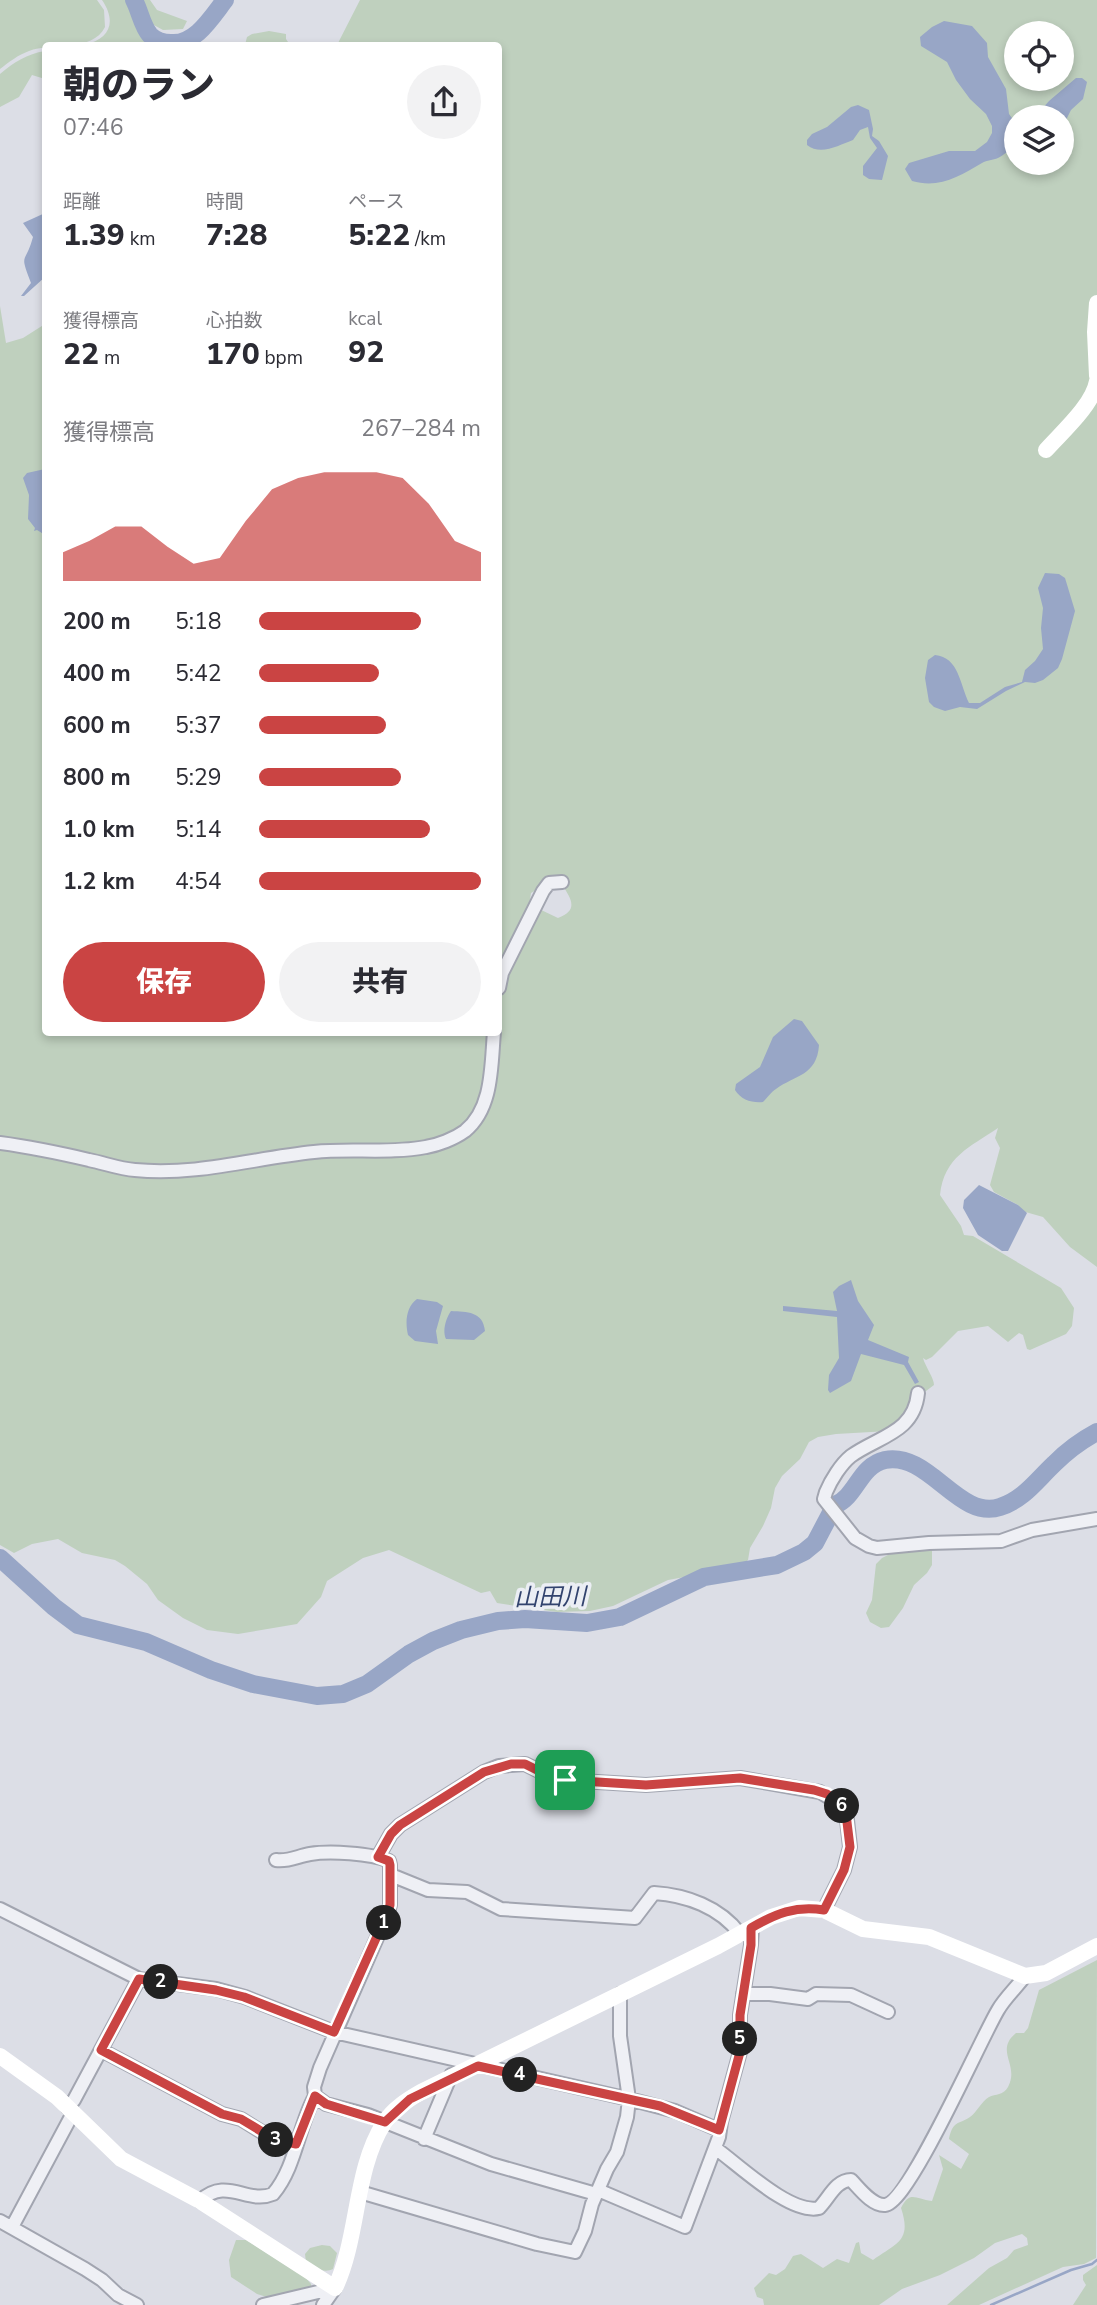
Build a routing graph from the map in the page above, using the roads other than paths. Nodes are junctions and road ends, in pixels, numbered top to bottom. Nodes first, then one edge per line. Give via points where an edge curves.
1 (1097, 303) edge
2 (1097, 378) edge
3 (1046, 450) dead end
4 (562, 882) dead end
5 (502, 973) edge
6 (494, 1036) edge
7 (0, 1143) edge
8 (918, 1392) dead end
9 (1097, 1519) edge
10 (378, 1857) junction
11 (276, 1860) dead end
12 (391, 1875) junction
13 (0, 1909) edge
14 (824, 1910) junction
15 (746, 1931) junction
16 (1097, 1946) edge
17 (1025, 1976) junction
18 (139, 1979) junction
19 (620, 1994) junction
20 (743, 1994) junction
21 (888, 2012) dead end
22 (334, 2032) junction
23 (101, 2050) junction
24 (0, 2056) edge
25 (458, 2061) junction
26 (478, 2066) junction
27 (448, 2080) junction
28 (315, 2096) junction
29 (629, 2099) junction
30 (70, 2110) junction
31 (385, 2122) junction
32 (719, 2130) junction
33 (424, 2139) junction
34 (296, 2144) junction
35 (715, 2148) junction
36 (360, 2192) junction
37 (597, 2192) junction
38 (200, 2201) junction
39 (6, 2224) edge
40 (335, 2288) junction
41 (115, 2300) edge
42 (138, 2305) edge
43 (263, 2305) edge
44 (323, 2305) edge

1 - 2 main road
2 - 3 main road via 1090,400
4 - 5 street via 550,883 543,891
6 - 7 street via 481,1112 453,1138 426,1147 313,1152 160,1172
8 - 9 street via 917,1407 907,1422 852,1455 829,1486 824,1499 860,1542 877,1548 1001,1541 1031,1530
10 - 11 street via 319,1853
10 - 12 street via 389,1861
10 - 14 street via 400,1825 499,1766 525,1764 555,1779 633,1785 740,1778 814,1790 843,1806 850,1847
12 - 15 street via 428,1890 467,1892 501,1909 630,1919 639,1915 654,1893 671,1895 696,1901
12 - 22 street via 387,1914
13 - 18 street
14 - 15 main road via 799,1908
14 - 17 main road via 863,1929 929,1937
15 - 19 main road
15 - 20 street via 751,1945
16 - 17 main road via 1046,1972
17 - 35 street via 997,2012 927,2149 891,2203 873,2201 847,2179 819,2208 806,2208 766,2188
18 - 22 street via 244,1997
18 - 23 street
19 - 26 main road
19 - 29 street via 620,2036
20 - 21 street via 808,1999 816,1994 851,1995
20 - 32 street via 740,2052
22 - 25 street
22 - 28 street via 314,2087
23 - 30 street
23 - 34 street via 222,2114 241,2119 264,2135
24 - 30 main road
25 - 26 street
25 - 27 street
26 - 27 main road
26 - 29 street
27 - 31 main road via 410,2099
27 - 33 street
28 - 31 street via 326,2104
28 - 34 street
29 - 32 street
29 - 37 street via 617,2152
30 - 38 main road via 121,2159
30 - 39 street
31 - 33 street
31 - 36 main road
32 - 35 street
33 - 37 street via 506,2169
34 - 38 street via 288,2171 273,2194 261,2197 221,2190
35 - 37 street via 685,2227
36 - 37 street via 575,2252
36 - 40 main road
38 - 40 main road
39 - 41 street via 102,2280
40 - 43 street
40 - 44 street
41 - 42 street

